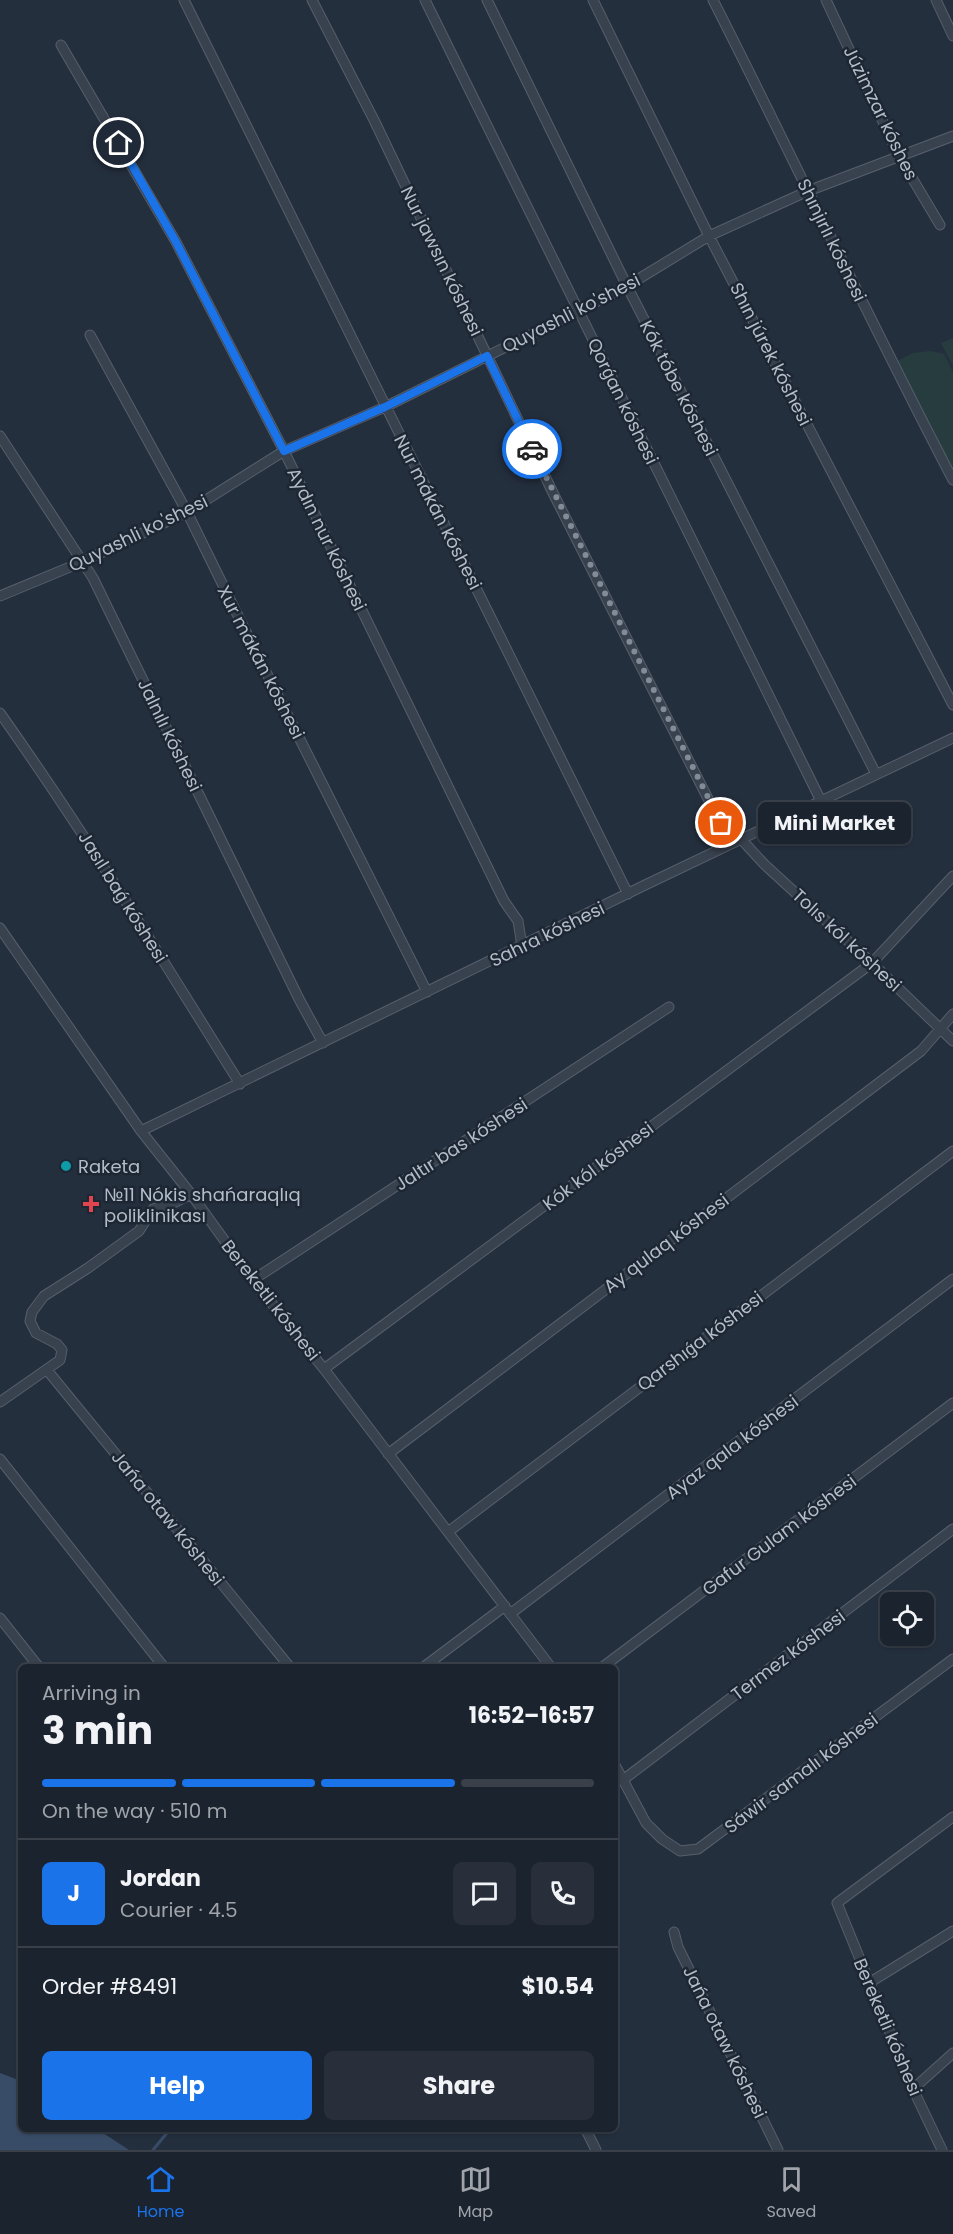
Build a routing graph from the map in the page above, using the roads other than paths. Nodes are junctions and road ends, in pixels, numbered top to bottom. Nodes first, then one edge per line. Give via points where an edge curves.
1 (184, 0) edge
2 (312, 0) edge
3 (425, 0) edge
4 (487, 0) edge
5 (593, 0) edge
6 (713, 0) edge
7 (826, 0) edge
8 (936, 0) edge
9 (953, 36) edge
10 (61, 45) dead end
11 (953, 136) edge
12 (899, 156) junction
13 (808, 191) junction
14 (940, 225) dead end
15 (709, 236) junction
16 (627, 286) junction
17 (578, 312) junction
18 (90, 335) dead end
19 (487, 356) junction
20 (385, 407) junction
21 (0, 436) edge
22 (284, 451) junction
23 (953, 480) edge
24 (187, 512) junction
25 (82, 562) junction
26 (0, 597) edge
27 (953, 705) edge
28 (0, 712) edge
29 (953, 738) edge
30 (876, 774) junction
31 (821, 801) junction
32 (741, 839) junction
33 (731, 844) junction
34 (953, 876) edge
35 (628, 894) junction
36 (0, 928) edge
37 (522, 946) junction
38 (872, 963) junction
39 (427, 992) junction
40 (669, 1007) dead end
41 (953, 1014) edge
42 (940, 1028) junction
43 (953, 1041) edge
44 (323, 1043) junction
45 (240, 1084) junction
46 (141, 1131) junction
47 (953, 1151) edge
48 (191, 1194) junction
49 (953, 1279) edge
50 (254, 1281) junction
51 (324, 1369) junction
52 (47, 1370) junction
53 (0, 1402) edge
54 (953, 1403) edge
55 (388, 1454) junction
56 (0, 1459) edge
57 (953, 1529) edge
58 (448, 1532) junction
59 (507, 1610) junction
60 (0, 1617) edge
61 (953, 1659) edge
62 (36, 1664) edge
63 (161, 1664) edge
64 (287, 1664) edge
65 (428, 1664) edge
66 (548, 1664) edge
67 (607, 1664) edge
68 (618, 1771) edge
69 (623, 1780) junction
70 (953, 1817) edge
71 (953, 1931) edge
72 (674, 1932) dead end
73 (869, 1983) junction
74 (953, 2053) edge
75 (914, 2089) junction
76 (587, 2132) edge
77 (596, 2150) edge
78 (778, 2150) edge
79 (942, 2150) edge

1 - 20 street, Nur mákán kóshesi
2 - 19 street, Nur jawsın kóshesi
3 - 17 street, Qorǵan kóshesi
4 - 16 street, Kók tóbe kóshesi
5 - 15 street, Shın júrek kóshesi
6 - 13 street, Shınjırlı kóshesi
7 - 12 street, Júzimzar kóshes
8 - 9 street
10 - 22 street, Aydın nur kóshesi via 176,242
11 - 12 street, Quyashli ko'shesi
12 - 13 street, Quyashli ko'shesi
12 - 14 street, Júzimzar kóshes
13 - 15 street, Quyashli ko'shesi
13 - 23 street, Shınjırlı kóshesi
15 - 16 street, Quyashli ko'shesi
15 - 27 street, Shın júrek kóshesi
16 - 17 street, Quyashli ko'shesi
16 - 30 street, Kók tóbe kóshesi
17 - 19 street, Quyashli ko'shesi
17 - 31 street, Qorǵan kóshesi
18 - 24 street, Xur mákán kóshesi
19 - 20 street, Quyashli ko'shesi
19 - 33 street, Nur jawsın kóshesi
20 - 22 street, Quyashli ko'shesi
20 - 35 street, Nur mákán kóshesi
21 - 25 street, Jalnılı kóshesi
22 - 24 street, Quyashli ko'shesi
22 - 37 street, Aydın nur kóshesi via 504,901 518,921
24 - 25 street, Quyashli ko'shesi
24 - 39 street, Xur mákán kóshesi
25 - 26 street, Quyashli ko'shesi
25 - 44 street, Jalnılı kóshesi
28 - 45 street, Jasıl baǵ kóshesi via 124,897
29 - 30 street, Sahra kóshesi
30 - 31 street, Sahra kóshesi
31 - 32 street, Sahra kóshesi
32 - 33 street, Sahra kóshesi
32 - 38 street, Tolıs kól kóshesi
33 - 35 street, Sahra kóshesi
34 - 38 street, Kók kól kóshesi
35 - 37 street, Sahra kóshesi
36 - 46 street, Bereketli kóshesi
37 - 39 street, Sahra kóshesi
38 - 42 street, Tolıs kól kóshesi
38 - 51 street, Kók kól kóshesi
39 - 44 street, Sahra kóshesi
40 - 50 street, Jaltır bas kóshesi
41 - 42 street, Ay qulaq kóshesi
42 - 43 street, Tolıs kól kóshesi
42 - 55 street, Ay qulaq kóshesi via 921,1051
44 - 45 street, Sahra kóshesi
45 - 46 street, Sahra kóshesi
46 - 48 street, Bereketli kóshesi
47 - 58 street, Qarshıǵa kóshesi
48 - 50 street, Bereketli kóshesi
48 - 52 street via 153,1209 138,1231 44,1296 30,1321 36,1333 62,1350 60,1360
49 - 59 street, Ayaz qala kóshesi
50 - 51 street, Bereketli kóshesi
51 - 55 street, Bereketli kóshesi
52 - 53 street
52 - 64 street, Jańa otaw kóshesi
54 - 67 street, Gafur Gulam kóshesi
55 - 58 street, Bereketli kóshesi
56 - 63 street
57 - 69 street, Termez kóshesi
58 - 59 street, Bereketli kóshesi
59 - 65 street, Ayaz qala kóshesi
59 - 66 street, Bereketli kóshesi
60 - 62 street
61 - 69 street, Sáwir samalı kóshesi via 698,1850 680,1851 662,1839 646,1823
68 - 69 street
70 - 73 street, Bereketli kóshesi via 837,1903
71 - 73 street
72 - 78 street, Jańa otaw kóshesi
73 - 75 street, Bereketli kóshesi
74 - 75 street
75 - 79 street, Bereketli kóshesi
76 - 77 street

